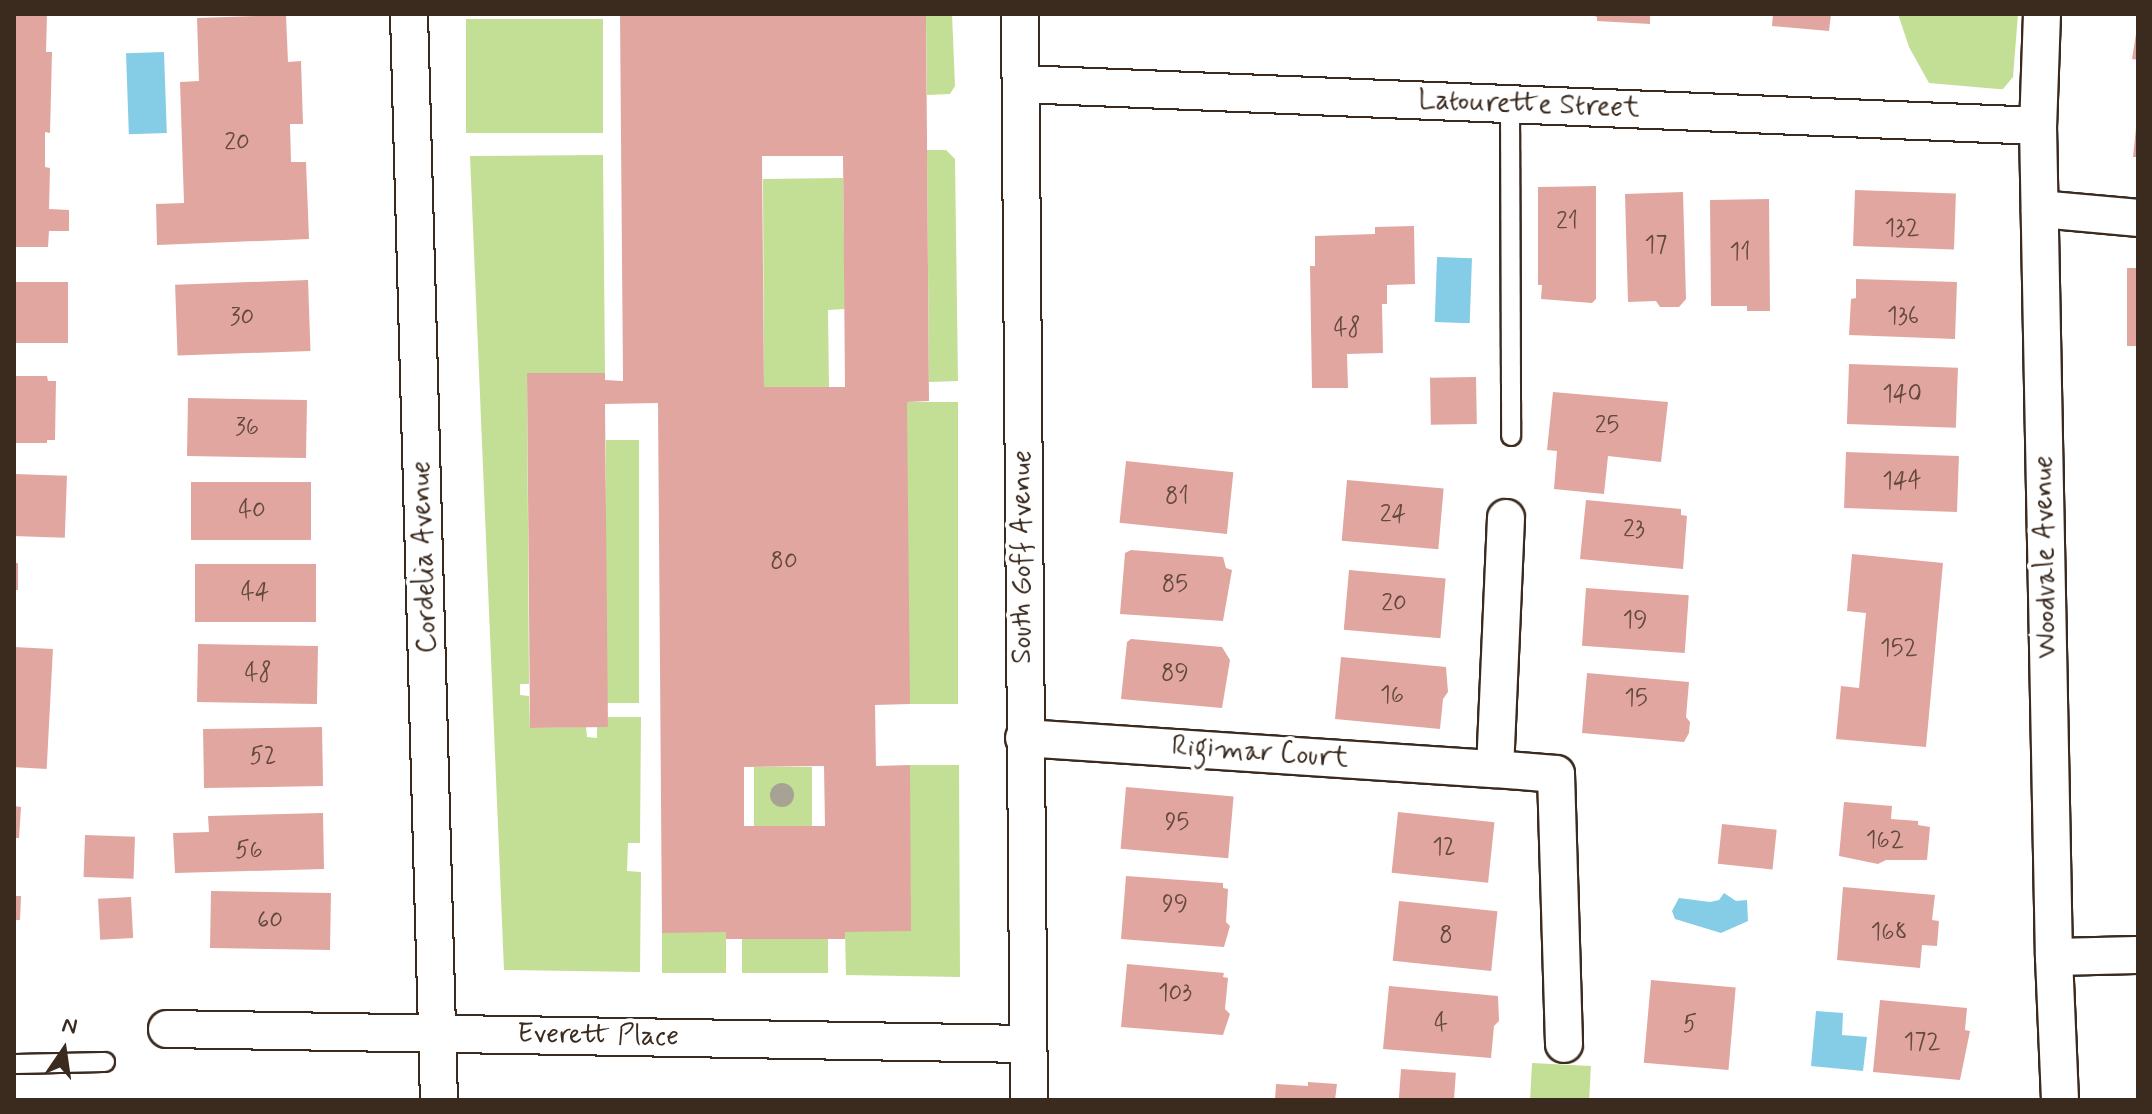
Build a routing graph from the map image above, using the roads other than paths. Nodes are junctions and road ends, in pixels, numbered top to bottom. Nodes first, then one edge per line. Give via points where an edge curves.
1 (409, 14) edge
2 (1020, 14) edge
3 (2042, 14) edge
4 (1021, 84) junction
5 (1510, 104) junction
6 (2038, 126) junction
7 (2040, 209) junction
8 (2138, 218) edge
9 (1511, 436) dead end
10 (1506, 518) dead end
11 (1024, 738) junction
12 (1495, 769) junction
13 (2138, 955) edge
14 (2054, 957) junction
15 (167, 1029) dead end
16 (439, 1034) junction
17 (1028, 1044) junction
18 (1564, 1044) dead end
19 (105, 1062) dead end
20 (14, 1064) edge
21 (439, 1100) edge
22 (1029, 1100) edge
23 (2060, 1100) edge

1 - 16 street, Cordelia Avenue
2 - 4 street, South Goff Avenue
3 - 6 street, Woodvale Avenue
4 - 5 street, Latourette Street
4 - 11 street, South Goff Avenue
5 - 6 street, Latourette Street
5 - 9 lane
6 - 7 street, Woodvale Avenue
7 - 8 street
7 - 14 street, Woodvale Avenue
10 - 12 street
11 - 12 street, Rigimar Court
11 - 17 street, South Goff Avenue
12 - 18 street, Rigimar Court via 1556,774
13 - 14 street
14 - 23 street, Woodvale Avenue
15 - 16 street, Everett Place
16 - 17 street, Everett Place
16 - 21 street, Cordelia Avenue
17 - 22 street, South Goff Avenue
19 - 20 lane

